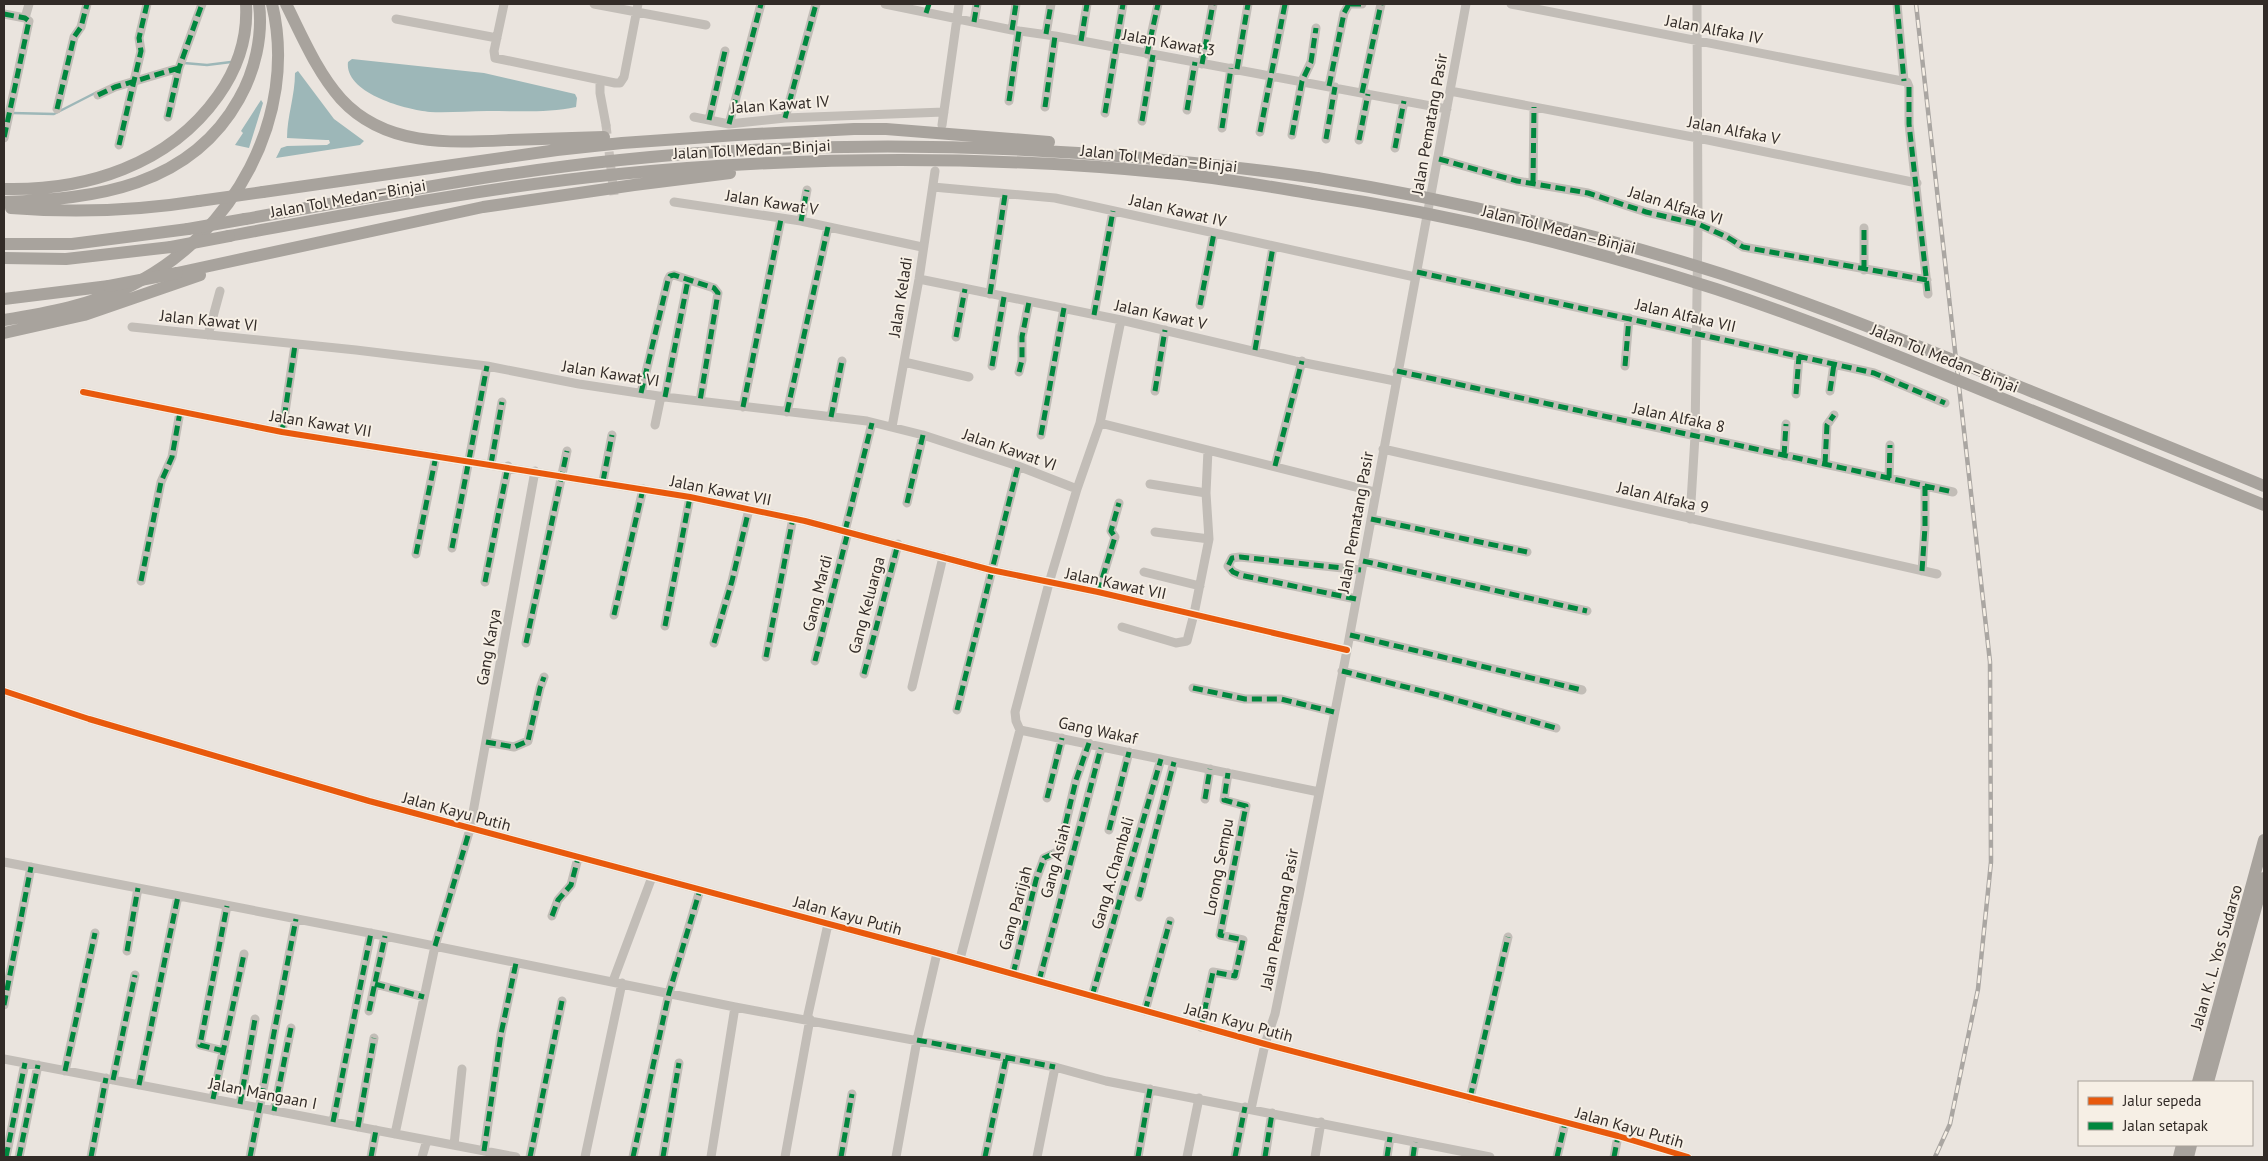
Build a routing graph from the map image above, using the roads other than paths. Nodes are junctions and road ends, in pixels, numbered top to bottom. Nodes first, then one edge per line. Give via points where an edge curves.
1 (29, 4) edge
2 (87, 4) edge
3 (147, 4) edge
4 (202, 4) edge
5 (249, 4) edge
6 (272, 4) edge
7 (286, 4) edge
8 (504, 4) edge
9 (594, 4) edge
10 (761, 4) edge
11 (816, 4) edge
12 (885, 4) edge
13 (959, 4) edge
14 (977, 4) edge
15 (1016, 4) edge
16 (1051, 4) edge
17 (1087, 4) edge
18 (1123, 4) edge
19 (1158, 4) edge
20 (1213, 4) edge
21 (1248, 4) edge
22 (1285, 4) edge
23 (1350, 4) edge
24 (1362, 4) edge
25 (1379, 4) edge
26 (1466, 4) edge
27 (1511, 4) edge
28 (1697, 4) edge
29 (1897, 4) edge
30 (637, 8) edge
31 (927, 8) edge
32 (4, 14) edge
33 (25, 18) junction
34 (396, 19) dead end
35 (957, 19) junction
36 (974, 22) junction
37 (706, 24) dead end
38 (1316, 28) dead end
39 (1015, 30) junction
40 (1051, 35) junction
41 (497, 38) junction
42 (1081, 41) junction
43 (1696, 41) junction
44 (1116, 48) junction
45 (725, 51) dead end
46 (1150, 55) junction
47 (1198, 63) junction
48 (181, 64) junction
49 (1234, 69) junction
50 (1270, 75) junction
51 (135, 78) junction
52 (600, 80) junction
53 (1302, 81) junction
54 (1907, 84) junction
55 (1332, 87) junction
56 (1450, 91) junction
57 (1365, 93) junction
58 (98, 95) dead end
59 (1009, 101) dead end
60 (1404, 101) junction
61 (1045, 107) dead end
62 (1534, 107) junction
63 (57, 109) dead end
64 (1447, 109) junction
65 (1186, 110) dead end
66 (944, 112) junction
67 (1105, 113) dead end
68 (168, 116) dead end
69 (694, 117) dead end
70 (785, 118) junction
71 (709, 120) junction
72 (1142, 121) dead end
73 (729, 124) junction
74 (606, 125) tunnel mouth
75 (942, 125) dead end
76 (1222, 128) dead end
77 (1260, 132) dead end
78 (736, 135) junction
79 (1292, 135) dead end
80 (4, 138) edge
81 (1698, 138) junction
82 (1326, 139) dead end
83 (1359, 140) dead end
84 (119, 145) dead end
85 (1395, 148) dead end
86 (1439, 159) junction
87 (807, 161) junction
88 (1250, 168) junction
89 (935, 171) dead end
90 (1533, 183) junction
91 (1917, 183) junction
92 (932, 187) junction
93 (4, 189) edge
94 (807, 190) dead end
95 (1005, 194) junction
96 (4, 202) edge
97 (674, 202) dead end
98 (4, 208) edge
99 (1113, 211) junction
100 (781, 219) junction
101 (800, 221) junction
102 (1698, 224) junction
103 (828, 227) junction
104 (1864, 228) dead end
105 (1214, 233) junction
106 (4, 244) edge
107 (922, 247) junction
108 (1274, 247) junction
109 (4, 258) edge
110 (1864, 270) junction
111 (1416, 274) junction
112 (176, 278) junction
113 (919, 279) junction
114 (688, 280) junction
115 (1927, 280) junction
116 (965, 289) junction
117 (109, 291) junction
118 (220, 291) dead end
119 (990, 294) junction
120 (1928, 294) dead end
121 (1004, 297) junction
122 (4, 298) edge
123 (1029, 302) junction
124 (1200, 305) dead end
125 (1064, 308) junction
126 (4, 314) edge
127 (1094, 314) junction
128 (1629, 318) junction
129 (4, 320) edge
130 (1120, 320) junction
131 (132, 326) dead end
132 (1165, 330) junction
133 (1695, 332) junction
134 (4, 333) edge
135 (208, 335) junction
136 (956, 337) dead end
137 (295, 345) junction
138 (1255, 350) junction
139 (1799, 356) junction
140 (842, 361) dead end
141 (1302, 361) junction
142 (904, 362) junction
143 (1834, 364) junction
144 (487, 366) junction
145 (992, 366) dead end
146 (1625, 366) dead end
147 (1398, 370) junction
148 (1019, 372) dead end
149 (969, 377) dead end
150 (1395, 381) junction
151 (1155, 391) dead end
152 (1830, 391) dead end
153 (83, 392) dead end
154 (641, 393) junction
155 (1796, 394) dead end
156 (663, 396) junction
157 (700, 401) junction
158 (502, 402) dead end
159 (1945, 403) dead end
160 (743, 408) junction
161 (180, 412) junction
162 (787, 412) junction
163 (1834, 416) dead end
164 (831, 417) junction
165 (872, 423) junction
166 (1100, 423) junction
167 (1786, 424) dead end
168 (655, 425) dead end
169 (892, 427) junction
170 (282, 432) junction
171 (612, 435) dead end
172 (923, 435) junction
173 (1041, 435) dead end
174 (1695, 436) junction
175 (1890, 445) dead end
176 (1383, 449) junction
177 (1208, 450) junction
178 (567, 451) dead end
179 (436, 456) junction
180 (1784, 456) junction
181 (468, 460) junction
182 (491, 464) junction
183 (1825, 464) junction
184 (508, 466) junction
185 (1018, 466) junction
186 (1275, 466) junction
187 (535, 471) junction
188 (562, 475) junction
189 (1889, 478) junction
190 (603, 481) junction
191 (1150, 484) dead end
192 (1925, 486) junction
193 (2264, 486) edge
194 (1077, 488) junction
195 (643, 489) junction
196 (1375, 492) junction
197 (1953, 492) dead end
198 (1206, 493) junction
199 (690, 497) junction
200 (907, 503) dead end
201 (1119, 503) dead end
202 (2264, 505) edge
203 (749, 509) junction
204 (793, 518) junction
205 (1371, 519) junction
206 (1690, 519) junction
207 (846, 532) junction
208 (1155, 532) dead end
209 (1209, 540) junction
210 (898, 544) junction
211 (452, 548) dead end
212 (1527, 552) dead end
213 (416, 554) dead end
214 (943, 557) junction
215 (1362, 565) junction
216 (991, 570) junction
217 (1922, 571) junction
218 (1144, 572) dead end
219 (1937, 574) dead end
220 (141, 582) dead end
221 (485, 582) dead end
222 (1049, 583) junction
223 (1200, 586) junction
224 (1098, 592) junction
225 (1356, 599) junction
226 (1587, 611) dead end
227 (1194, 614) junction
228 (614, 615) dead end
229 (665, 626) dead end
230 (1122, 627) dead end
231 (1350, 636) junction
232 (526, 643) dead end
233 (714, 643) dead end
234 (1347, 650) junction
235 (766, 658) dead end
236 (815, 661) dead end
237 (1342, 671) junction
238 (864, 674) dead end
239 (544, 677) dead end
240 (912, 687) dead end
241 (1193, 688) dead end
242 (1582, 690) dead end
243 (4, 691) edge
244 (957, 710) dead end
245 (1334, 712) junction
246 (1556, 728) dead end
247 (1020, 730) junction
248 (1062, 738) junction
249 (486, 742) junction
250 (1089, 743) junction
251 (1101, 748) dead end
252 (1129, 752) junction
253 (1161, 759) junction
254 (1174, 762) junction
255 (1210, 769) junction
256 (1228, 773) junction
257 (1318, 792) junction
258 (1047, 798) dead end
259 (1205, 799) dead end
260 (470, 829) junction
261 (1109, 830) dead end
262 (2264, 840) edge
263 (578, 858) junction
264 (1132, 859) junction
265 (4, 862) edge
266 (1147, 863) junction
267 (31, 867) junction
268 (652, 877) junction
269 (2264, 878) edge
270 (138, 888) junction
271 (700, 890) junction
272 (178, 896) junction
273 (1139, 897) dead end
274 (227, 906) junction
275 (552, 916) dead end
276 (296, 919) junction
277 (1170, 921) dead end
278 (828, 924) junction
279 (95, 933) dead end
280 (371, 933) junction
281 (385, 936) junction
282 (1508, 937) dead end
283 (435, 946) junction
284 (127, 951) dead end
285 (937, 953) junction
286 (244, 954) dead end
287 (960, 959) junction
288 (516, 962) junction
289 (1013, 974) junction
290 (135, 976) dead end
291 (1039, 981) junction
292 (617, 982) junction
293 (360, 987) junction
294 (375, 987) junction
295 (669, 993) junction
296 (1092, 996) junction
297 (424, 997) junction
298 (562, 1002) dead end
299 (4, 1005) edge
300 (735, 1007) junction
301 (369, 1011) dead end
302 (1145, 1011) junction
303 (255, 1019) dead end
304 (808, 1019) junction
305 (1201, 1026) junction
306 (290, 1028) dead end
307 (374, 1038) dead end
308 (917, 1040) junction
309 (1265, 1044) junction
310 (224, 1051) junction
311 (1006, 1058) junction
312 (4, 1059) edge
313 (25, 1063) junction
314 (679, 1063) dead end
315 (38, 1065) junction
316 (1055, 1068) junction
317 (462, 1069) dead end
318 (65, 1071) junction
319 (110, 1079) junction
320 (2198, 1081) edge
321 (2208, 1081) edge
322 (139, 1085) junction
323 (1150, 1089) junction
324 (852, 1094) dead end
325 (1199, 1098) junction
326 (1470, 1098) junction
327 (213, 1099) junction
328 (240, 1104) junction
329 (260, 1108) junction
330 (1248, 1108) junction
331 (274, 1111) junction
332 (1272, 1113) junction
333 (333, 1122) junction
334 (1321, 1122) junction
335 (1565, 1122) junction
336 (358, 1127) junction
337 (376, 1130) junction
338 (395, 1134) junction
339 (1618, 1136) junction
340 (1390, 1137) junction
341 (427, 1140) junction
342 (1416, 1142) junction
343 (454, 1145) junction
344 (484, 1151) junction
345 (1467, 1155) edge
346 (6, 1157) edge
347 (19, 1157) edge
348 (92, 1157) edge
349 (250, 1157) edge
350 (371, 1157) edge
351 (422, 1157) edge
352 (516, 1157) edge
353 (530, 1157) edge
354 (585, 1157) edge
355 (632, 1157) edge
356 (662, 1157) edge
357 (711, 1157) edge
358 (785, 1157) edge
359 (841, 1157) edge
360 (896, 1157) edge
361 (985, 1157) edge
362 (1038, 1157) edge
363 (1138, 1157) edge
364 (1187, 1157) edge
365 (1235, 1157) edge
366 (1264, 1157) edge
367 (1315, 1157) edge
368 (1387, 1157) edge
369 (1413, 1157) edge
370 (1490, 1157) edge
371 (1557, 1157) edge
372 (1614, 1157) edge
373 (1688, 1157) edge

1 - 33 street
2 - 63 street via 81,27 74,37
3 - 51 street
4 - 48 street
5 - 93 highway via 241,54 235,68 214,102 192,128 169,146 116,173 72,184
5 - 96 highway via 260,28 254,63 244,90 227,118 196,152 172,167 130,185 48,200
6 - 117 highway via 277,59 272,104 259,149 242,184 215,221 185,251 145,278
7 - 78 highway via 316,63 341,99 367,121 399,135 423,140 469,142
8 - 41 street
9 - 30 street
10 - 73 street
11 - 70 street
12 - 31 street, Jalan Kawat 3
13 - 35 street
14 - 36 street
15 - 39 street
16 - 40 street
17 - 42 street
18 - 44 street
19 - 46 street
20 - 47 street
21 - 49 street
22 - 50 street
23 - 24 street
23 - 55 street via 1344,13
25 - 57 street
26 - 56 street, Jalan Pematang Pasir
27 - 43 street, Jalan Alfaka IV
28 - 43 street
29 - 54 street
30 - 37 street
30 - 52 street via 623,81
31 - 35 street, Jalan Kawat 3
32 - 33 street
33 - 80 street via 28,23
34 - 41 street
35 - 36 street, Jalan Kawat 3
35 - 66 street
36 - 39 street, Jalan Kawat 3
38 - 53 street via 1311,62
39 - 40 street, Jalan Kawat 3
39 - 59 street
40 - 42 street, Jalan Kawat 3
40 - 61 street
41 - 52 street via 494,54 499,60
42 - 44 street, Jalan Kawat 3
43 - 54 street, Jalan Alfaka IV
43 - 81 street
44 - 46 street, Jalan Kawat 3
44 - 67 street
45 - 71 street, Jalan Kawat IV
46 - 47 street, Jalan Kawat 3
46 - 72 street
47 - 49 street, Jalan Kawat 3
47 - 65 street
48 - 51 street
48 - 68 street
49 - 50 street, Jalan Kawat 3
49 - 76 street
50 - 53 street, Jalan Kawat 3
50 - 77 street
51 - 58 street
51 - 84 street
52 - 74 street
53 - 55 street, Jalan Kawat 3
53 - 79 street
54 - 91 street
55 - 57 street, Jalan Kawat 3
55 - 82 street
56 - 62 street, Jalan Alfaka V
56 - 64 street, Jalan Pematang Pasir
57 - 60 street, Jalan Kawat 3
57 - 83 street
60 - 64 street, Jalan Kawat 3
60 - 85 street
62 - 81 street, Jalan Alfaka V
62 - 90 street
64 - 86 street, Jalan Pematang Pasir
66 - 70 street, Jalan Kawat IV
66 - 75 street
69 - 71 street, Jalan Kawat IV
70 - 73 street, Jalan Kawat IV
71 - 73 street, Jalan Kawat IV
78 - 88 highway via 886,129 1149,152
78 - 98 highway, bridge via 557,150 152,208 98,211
81 - 91 street, Jalan Alfaka V
81 - 102 street
86 - 90 street, Jalan Alfaka VI
86 - 111 street, Jalan Pematang Pasir
87 - 109 highway, Jalan Tol Medan–Binjai, bridge via 662,170 552,182 428,200 171,247 66,259
87 - 112 highway via 483,207 359,232
87 - 202 highway, Jalan Tol Medan–Binjai, bridge via 924,160 1169,173 1427,213 1503,230 1716,289 1892,354
88 - 106 highway, Jalan Tol Medan–Binjai, bridge via 1008,148 768,148 550,168 188,229 72,244
88 - 193 highway, Jalan Tol Medan–Binjai, bridge via 1506,215 1723,274 1906,341
89 - 92 street, Jalan Keladi
90 - 102 street, Jalan Alfaka VI via 1588,193 1646,212
91 - 115 street
92 - 95 street, Jalan Kawat IV
92 - 107 street, Jalan Keladi
94 - 101 street
95 - 99 street, Jalan Kawat IV via 1055,198
95 - 119 street
97 - 100 street, Jalan Kawat V
99 - 105 street, Jalan Kawat IV
99 - 127 street
100 - 101 street, Jalan Kawat V
100 - 160 street
101 - 103 street, Jalan Kawat V
102 - 110 street, Jalan Alfaka VI via 1743,247
102 - 133 street
103 - 107 street, Jalan Kawat V
103 - 162 street
104 - 110 street
105 - 108 street, Jalan Kawat IV
105 - 124 street
107 - 113 street, Jalan Keladi
108 - 111 street, Jalan Kawat IV
108 - 138 street
110 - 115 street, Jalan Alfaka VI
111 - 128 street, Jalan Alfaka VII
111 - 147 street, Jalan Pematang Pasir
112 - 117 highway, bridge
112 - 134 highway via 84,315
113 - 116 street, Jalan Kawat V
113 - 142 street, Jalan Keladi
114 - 154 street via 674,275 668,280
114 - 156 street
114 - 157 street via 718,292
115 - 120 street
116 - 119 street, Jalan Kawat V
116 - 136 street
117 - 122 highway
117 - 126 highway via 60,306
117 - 129 highway via 67,308
118 - 135 street
119 - 121 street, Jalan Kawat V
121 - 123 street, Jalan Kawat V
121 - 145 street
123 - 125 street, Jalan Kawat V
123 - 148 street
125 - 127 street, Jalan Kawat V
125 - 173 street
127 - 130 street, Jalan Kawat V
128 - 133 street, Jalan Alfaka VII
128 - 146 street
130 - 132 street, Jalan Kawat V
130 - 166 street
131 - 135 street, Jalan Kawat VI
132 - 138 street, Jalan Kawat V
132 - 151 street
133 - 139 street, Jalan Alfaka VII
133 - 174 street
135 - 137 street, Jalan Kawat VI
137 - 144 street, Jalan Kawat VI
137 - 170 street
138 - 141 street, Jalan Kawat V
139 - 143 street, Jalan Alfaka VII
139 - 155 street
140 - 164 street
141 - 150 street, Jalan Kawat V
141 - 186 street
142 - 149 street
142 - 169 street, Jalan Keladi
143 - 152 street
143 - 159 street, Jalan Alfaka VII via 1874,373
144 - 154 street, Jalan Kawat VI
144 - 181 street
147 - 150 street, Jalan Pematang Pasir
147 - 174 street, Jalan Alfaka 8
150 - 176 street, Jalan Pematang Pasir
153 - 161 street, Jalan Kawat VII
154 - 156 street, Jalan Kawat VI
156 - 157 street, Jalan Kawat VI
156 - 168 street
157 - 160 street, Jalan Kawat VI
158 - 182 street
160 - 162 street, Jalan Kawat VI
161 - 170 street, Jalan Kawat VII
161 - 220 street via 172,458 161,482
162 - 164 street, Jalan Kawat VI
163 - 183 street via 1827,426
164 - 165 street, Jalan Kawat VI
165 - 169 street, Jalan Kawat VI
165 - 207 street, Gang Mardi
166 - 177 street
166 - 194 street
167 - 180 street
169 - 172 street, Jalan Kawat VI
170 - 179 street, Jalan Kawat VII
171 - 190 street
172 - 185 street, Jalan Kawat VI
172 - 200 street
174 - 180 street, Jalan Alfaka 8
174 - 206 street
175 - 189 street
176 - 196 street, Jalan Pematang Pasir
176 - 206 street, Jalan Alfaka 9
177 - 186 street
177 - 198 street
178 - 188 street
179 - 181 street, Jalan Kawat VII
179 - 213 street
180 - 183 street, Jalan Alfaka 8
181 - 182 street, Jalan Kawat VII
181 - 211 street
182 - 184 street, Jalan Kawat VII
183 - 189 street, Jalan Alfaka 8
184 - 187 street, Jalan Kawat VII
184 - 221 street
185 - 194 street, Jalan Kawat VI
185 - 216 street
186 - 196 street
187 - 188 street, Jalan Kawat VII
187 - 249 street, Gang Karya
188 - 190 street, Jalan Kawat VII
188 - 232 street
189 - 192 street, Jalan Alfaka 8
190 - 195 street, Jalan Kawat VII
191 - 198 street
192 - 197 street, Jalan Alfaka 8
192 - 217 street
194 - 222 street
195 - 199 street, Jalan Kawat VII
195 - 228 street
196 - 205 street, Jalan Pematang Pasir
198 - 209 street
199 - 203 street, Jalan Kawat VII
199 - 229 street
201 - 224 street via 1111,531 1115,536
203 - 204 street, Jalan Kawat VII
203 - 233 street
204 - 207 street, Jalan Kawat VII
204 - 235 street
205 - 212 street
205 - 215 street, Jalan Pematang Pasir
206 - 217 street, Jalan Alfaka 9
207 - 210 street, Jalan Kawat VII
207 - 236 street, Gang Mardi
208 - 209 street
209 - 223 street
210 - 214 street, Jalan Kawat VII
210 - 238 street, Gang Keluarga
214 - 216 street, Jalan Kawat VII
214 - 240 street
215 - 225 street, Jalan Pematang Pasir
215 - 225 street via 1240,557 1232,558 1228,566 1240,575
215 - 226 street
216 - 222 street, Jalan Kawat VII
216 - 244 street
217 - 219 street, Jalan Alfaka 9
218 - 223 street
222 - 224 street, Jalan Kawat VII
222 - 247 street via 1015,712
223 - 227 street
224 - 227 street, Jalan Kawat VII
225 - 231 street, Jalan Pematang Pasir
227 - 230 street via 1189,637 1184,642
227 - 234 street, Jalan Kawat VII
231 - 234 street, Jalan Pematang Pasir
231 - 242 street
234 - 237 street, Jalan Pematang Pasir
237 - 245 street, Jalan Pematang Pasir
237 - 246 street
239 - 249 street via 528,741 514,747
241 - 245 street via 1245,699 1280,698
243 - 260 street, Jalan Kayu Putih via 89,719
245 - 257 street, Jalan Pematang Pasir
247 - 248 street, Gang Wakaf
247 - 287 street
248 - 250 street, Gang Wakaf
248 - 258 street
249 - 260 street, Gang Karya
250 - 252 street, Gang Wakaf
250 - 289 street, Gang Parijah via 1076,780 1059,851 1044,858 1036,880
251 - 291 street, Gang Asiah
252 - 253 street, Gang Wakaf
252 - 261 street
253 - 254 street, Gang Wakaf
253 - 264 street, Gang A.Chambali
254 - 255 street, Gang Wakaf
254 - 266 street
255 - 256 street, Gang Wakaf
255 - 259 street
256 - 257 street, Gang Wakaf
256 - 305 street, Lorong Sempu via 1224,800 1246,806 1220,935 1243,940 1235,976 1213,972
257 - 309 street, Jalan Pematang Pasir via 1275,1014
260 - 263 street, Jalan Kayu Putih
260 - 283 street, Gang Karya
262 - 320 highway, Jalan K. L. Yos Sudarso
263 - 268 street, Jalan Kayu Putih
263 - 275 street via 571,885 558,900
264 - 266 street
264 - 296 street, Gang A.Chambali
265 - 267 street
266 - 273 street
267 - 270 street
267 - 299 street
268 - 271 street, Jalan Kayu Putih
268 - 292 street
269 - 321 highway, Jalan K. L. Yos Sudarso
270 - 272 street
270 - 284 street
271 - 278 street, Jalan Kayu Putih
271 - 295 street
272 - 274 street
272 - 322 street
274 - 276 street
274 - 310 street via 200,1045
276 - 280 street
276 - 329 street
277 - 302 street
278 - 285 street, Jalan Kayu Putih
278 - 304 street
279 - 318 street
280 - 281 street
280 - 293 street
281 - 283 street
281 - 294 street
282 - 326 street
283 - 288 street
283 - 297 street, Gang Karya
285 - 287 street, Jalan Kayu Putih
285 - 308 street
286 - 310 street
287 - 289 street, Jalan Kayu Putih
288 - 292 street
288 - 344 street via 501,1034
289 - 291 street, Jalan Kayu Putih
290 - 319 street
291 - 296 street, Jalan Kayu Putih
292 - 295 street
292 - 354 street
293 - 294 street
293 - 333 street
294 - 297 street
294 - 301 street
295 - 300 street
295 - 355 street
296 - 302 street, Jalan Kayu Putih
297 - 338 street, Gang Karya
298 - 353 street
300 - 304 street
300 - 357 street
302 - 305 street, Jalan Kayu Putih
303 - 328 street
304 - 308 street
304 - 358 street
305 - 309 street, Jalan Kayu Putih
306 - 331 street
307 - 336 street
308 - 311 street
308 - 360 street
309 - 326 street, Jalan Kayu Putih
309 - 330 street, Jalan Pematang Pasir
310 - 327 street
311 - 316 street
311 - 361 street
312 - 313 street, Jalan Mangaan I
313 - 315 street, Jalan Mangaan I
313 - 346 street
314 - 356 street
315 - 318 street, Jalan Mangaan I
315 - 347 street
316 - 323 street
316 - 362 street
317 - 343 street
318 - 319 street, Jalan Mangaan I
319 - 322 street, Jalan Mangaan I
319 - 348 street
322 - 327 street, Jalan Mangaan I
323 - 325 street
323 - 363 street
324 - 359 street
325 - 330 street
325 - 364 street
326 - 335 street, Jalan Kayu Putih
327 - 328 street, Jalan Mangaan I
328 - 329 street, Jalan Mangaan I
329 - 331 street, Jalan Mangaan I
329 - 349 street
330 - 332 street
330 - 365 street, Jalan Pematang Pasir
331 - 333 street, Jalan Mangaan I
332 - 334 street
332 - 366 street
333 - 336 street, Jalan Mangaan I
334 - 340 street
334 - 367 street
335 - 339 street, Jalan Kayu Putih
335 - 371 street
336 - 337 street, Jalan Mangaan I
337 - 338 street, Jalan Mangaan I
337 - 350 street
338 - 341 street, Jalan Mangaan I
339 - 372 street
339 - 373 street, Jalan Kayu Putih
340 - 342 street
340 - 368 street
341 - 343 street, Jalan Mangaan I
341 - 351 street
342 - 345 street
342 - 369 street
343 - 344 street, Jalan Mangaan I
344 - 352 street, Jalan Mangaan I
345 - 370 street

